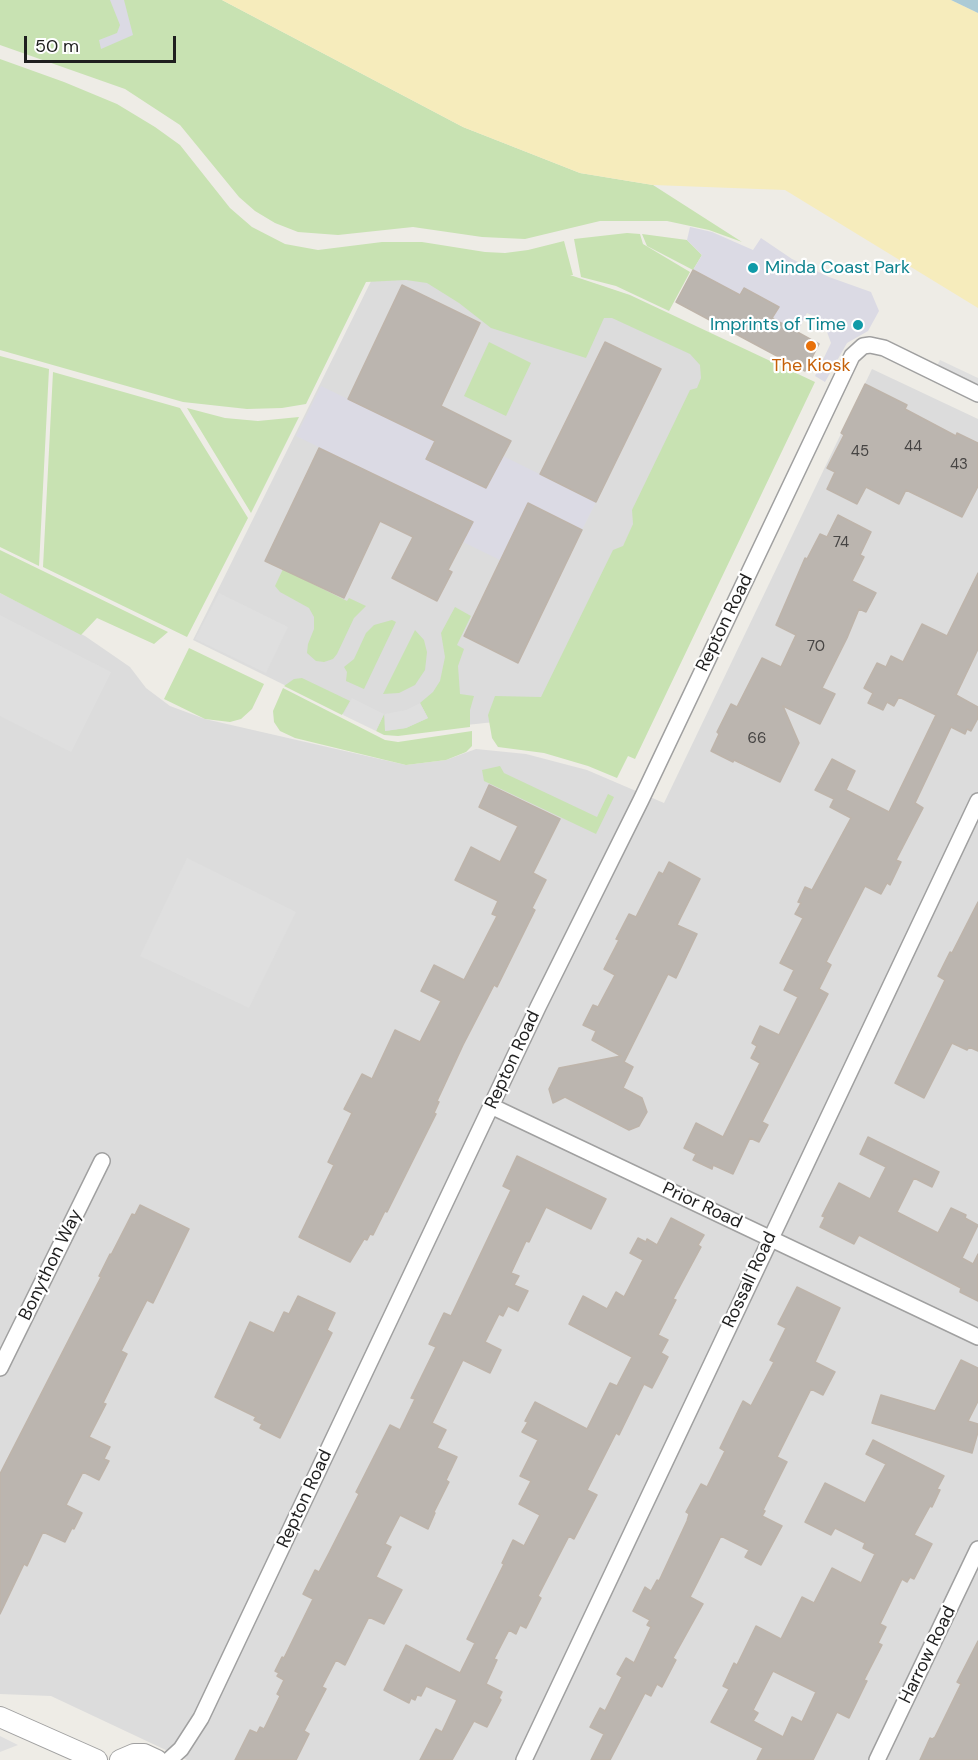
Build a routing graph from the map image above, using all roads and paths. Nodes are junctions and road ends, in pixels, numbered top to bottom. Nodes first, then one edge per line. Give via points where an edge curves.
1 (978, 394) edge
2 (978, 801) edge
3 (491, 1106) junction
4 (102, 1161) dead end
5 (770, 1238) junction
6 (978, 1337) edge
7 (0, 1368) edge
8 (978, 1549) edge
9 (0, 1717) edge
10 (97, 1760) edge
11 (120, 1760) edge
12 (157, 1760) edge
13 (169, 1760) edge
14 (524, 1760) edge
15 (877, 1760) edge

1 - 3 street, Repton Road via 884,348 863,346 852,356
2 - 5 street, Rossall Road
3 - 5 street, Prior Road
3 - 13 street, Repton Road via 201,1718
4 - 7 street, Bonython Way
5 - 6 street, Prior Road
5 - 14 street, Rossall Road
8 - 15 street, Harrow Road
9 - 10 street
11 - 12 street via 134,1754

